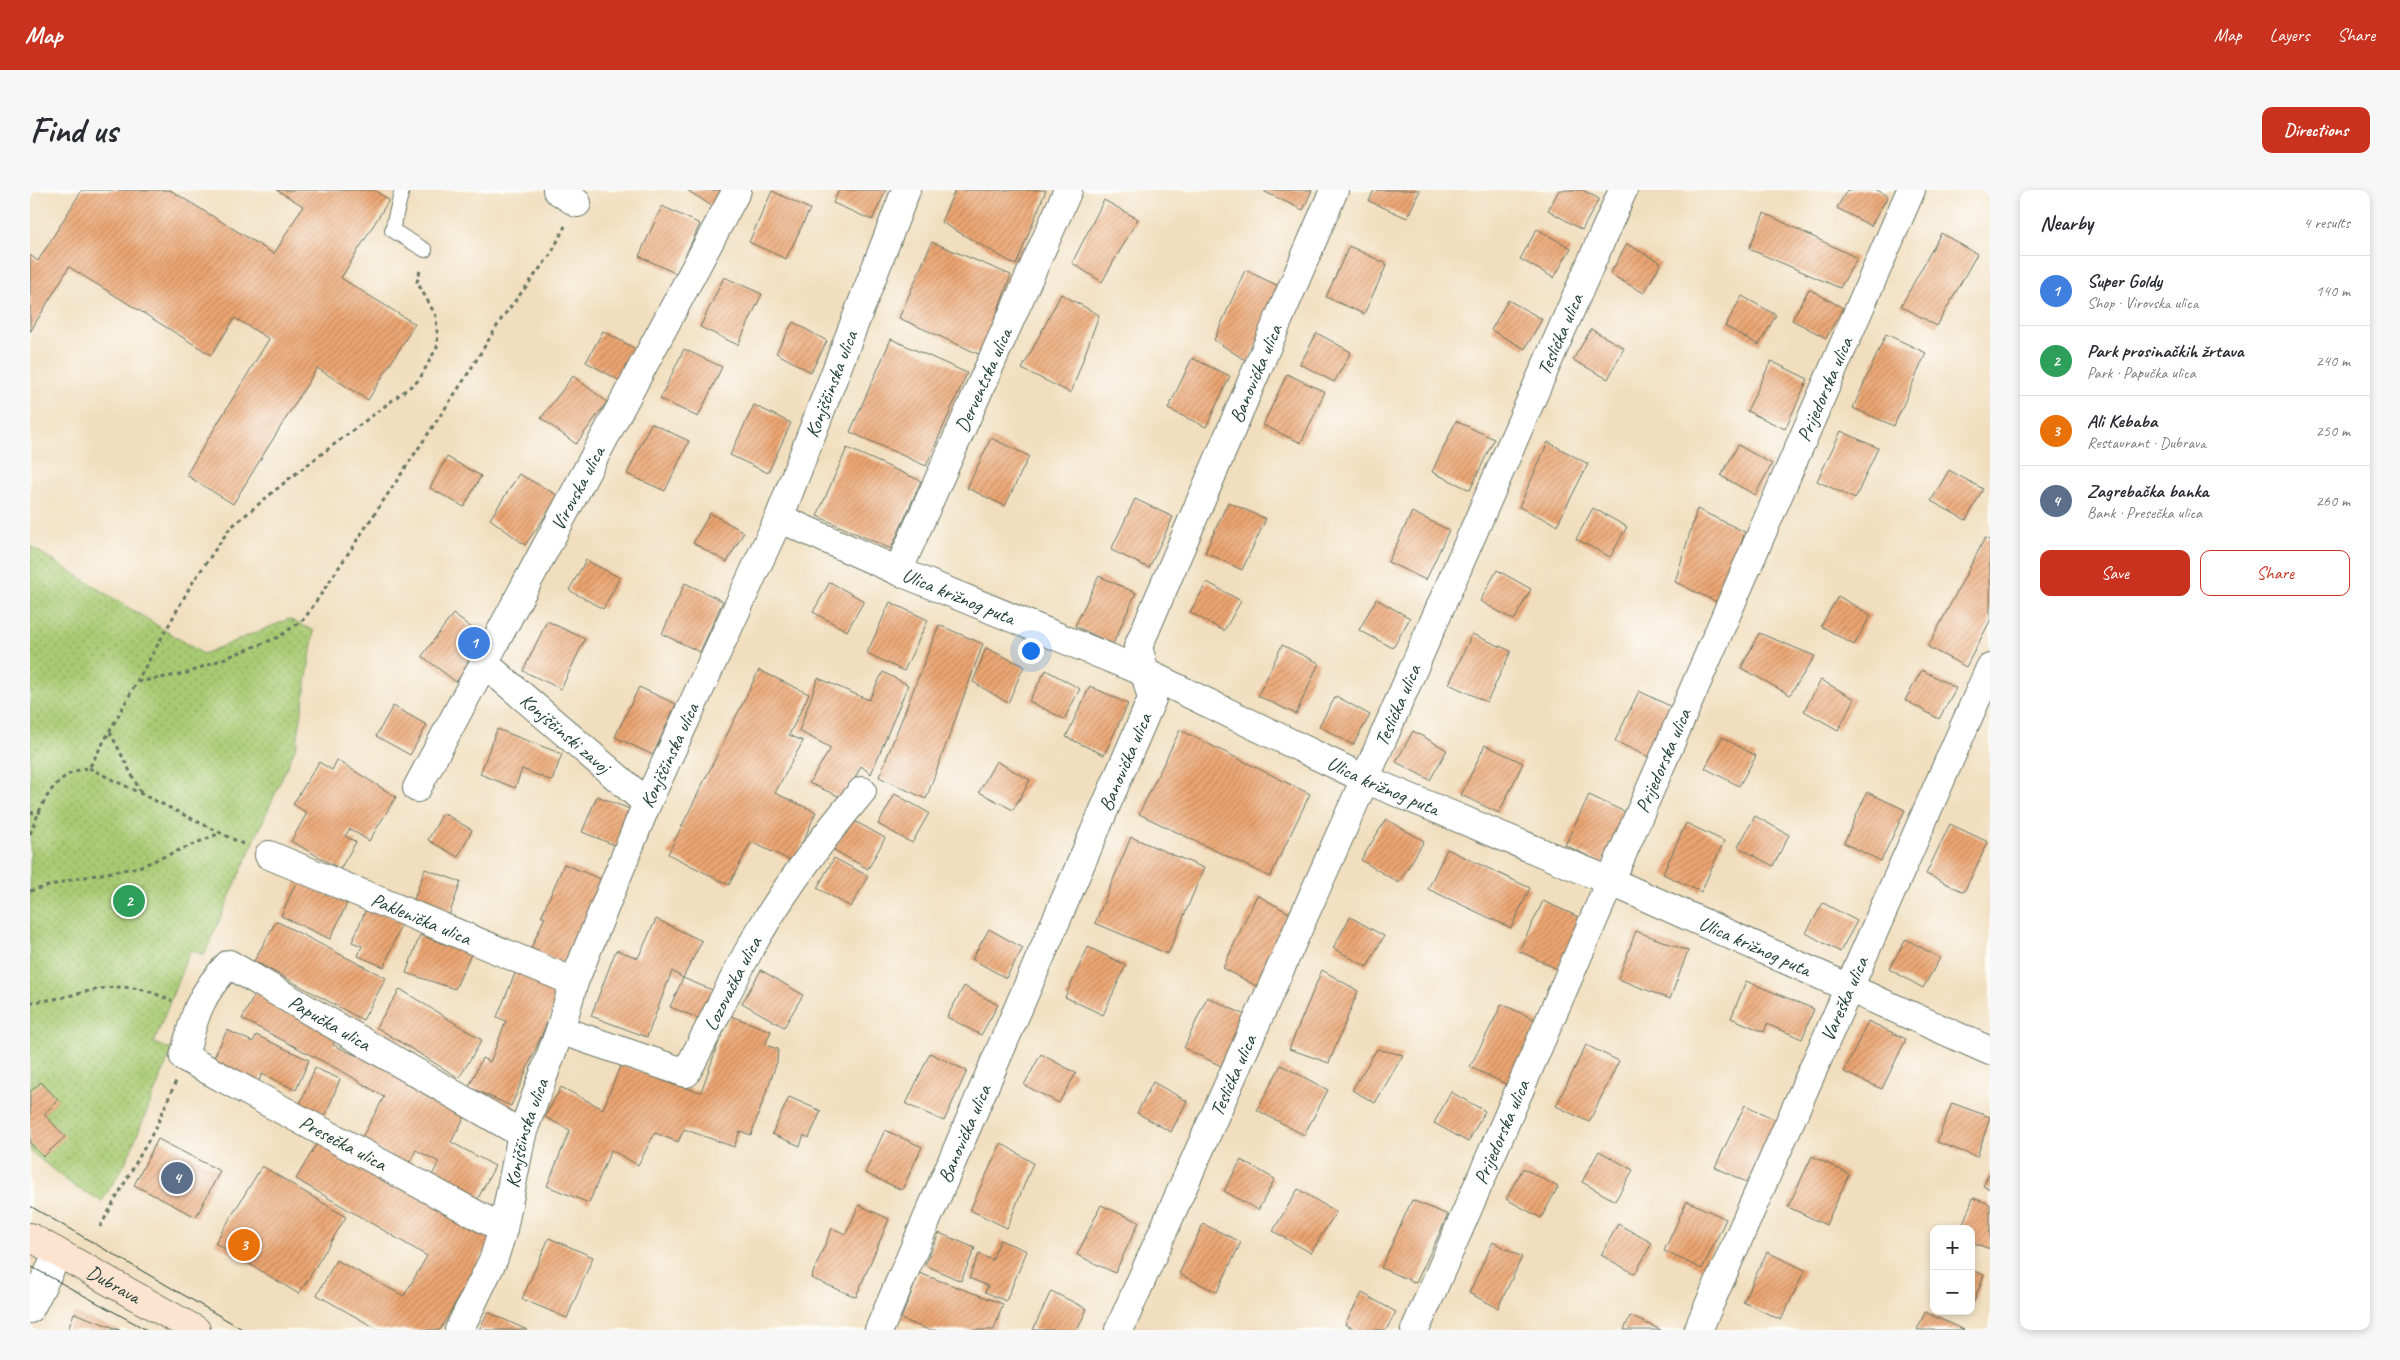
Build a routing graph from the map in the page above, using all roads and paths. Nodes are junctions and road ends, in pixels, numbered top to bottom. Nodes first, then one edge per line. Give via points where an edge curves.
1 (402, 190) edge
2 (737, 190) edge
3 (906, 190) edge
4 (1068, 190) edge
5 (1334, 190) edge
6 (1623, 190) edge
7 (1911, 190) edge
8 (567, 196) edge
9 (425, 250) joint
10 (779, 518) junction
11 (898, 571) junction
12 (485, 664) junction
13 (1990, 668) edge
14 (1146, 673) junction
15 (138, 682) junction
16 (110, 731) junction
17 (88, 768) junction
18 (1365, 779) junction
19 (417, 788) dead end
20 (862, 791) dead end
21 (142, 795) junction
22 (647, 803) junction
23 (41, 812) junction
24 (30, 813) edge
25 (30, 834) edge
26 (219, 834) junction
27 (269, 855) joint
28 (1612, 882) junction
29 (30, 891) edge
30 (574, 982) junction
31 (1849, 989) junction
32 (30, 1002) edge
33 (195, 1013) junction
34 (560, 1030) junction
35 (1990, 1051) edge
36 (184, 1057) junction
37 (522, 1134) junction
38 (100, 1227) dead end
39 (503, 1229) junction
40 (30, 1237) edge
41 (58, 1254) junction
42 (30, 1309) edge
43 (196, 1330) edge
44 (459, 1330) edge
45 (879, 1330) edge
46 (1119, 1330) edge
47 (1415, 1330) edge
48 (1698, 1330) edge

1 - 9 lane via 392,230
2 - 12 street, Virovska ulica
3 - 10 street, Konjščinska ulica
4 - 11 street, Derventska ulica
5 - 14 street, Banovićka ulica via 1138,647
6 - 18 street, Teslićka ulica
7 - 28 street, Prijedorska ulica
8 - 15 path via 551,254 502,318 305,618 279,637 186,673
9 - 15 path via 418,282 436,316 438,345 419,380 230,528 191,585
10 - 11 street, Ulica križnog puta
10 - 22 street, Konjščinska ulica
11 - 14 street, Ulica križnog puta
12 - 19 street, Virovska ulica
12 - 22 street, Konjščinski zavoj
13 - 31 street, Vareška ulica
14 - 18 street, Ulica križnog puta
14 - 45 street, Banovićka ulica via 1152,699
15 - 16 path
16 - 17 path
16 - 21 path
17 - 21 path
17 - 23 path via 74,769 53,786
18 - 28 street, Ulica križnog puta
18 - 46 street, Teslićka ulica
20 - 34 street, Lozovačka ulica via 823,837 785,891 747,953 686,1073
21 - 26 path
22 - 30 street, Konjščinska ulica
23 - 24 path
23 - 25 path
26 - 27 path
26 - 29 path via 139,866
27 - 30 street, Paklenička ulica
28 - 31 street, Ulica križnog puta
28 - 47 street, Prijedorska ulica
30 - 34 street, Konjščinska ulica
31 - 35 street, Ulica križnog puta
31 - 48 street, Vareška ulica
32 - 33 path via 51,1000 98,987 134,986 154,992
33 - 36 street, Papučka ulica
33 - 37 street, Papučka ulica via 211,983 229,964
34 - 37 street, Konjščinska ulica
36 - 38 path via 156,1125
36 - 39 street, Presečka ulica
37 - 39 street, Konjščinska ulica
39 - 44 street, Konjščinska ulica via 494,1258
40 - 41 main road, Dubrava
41 - 42 street
41 - 43 main road, Dubrava

